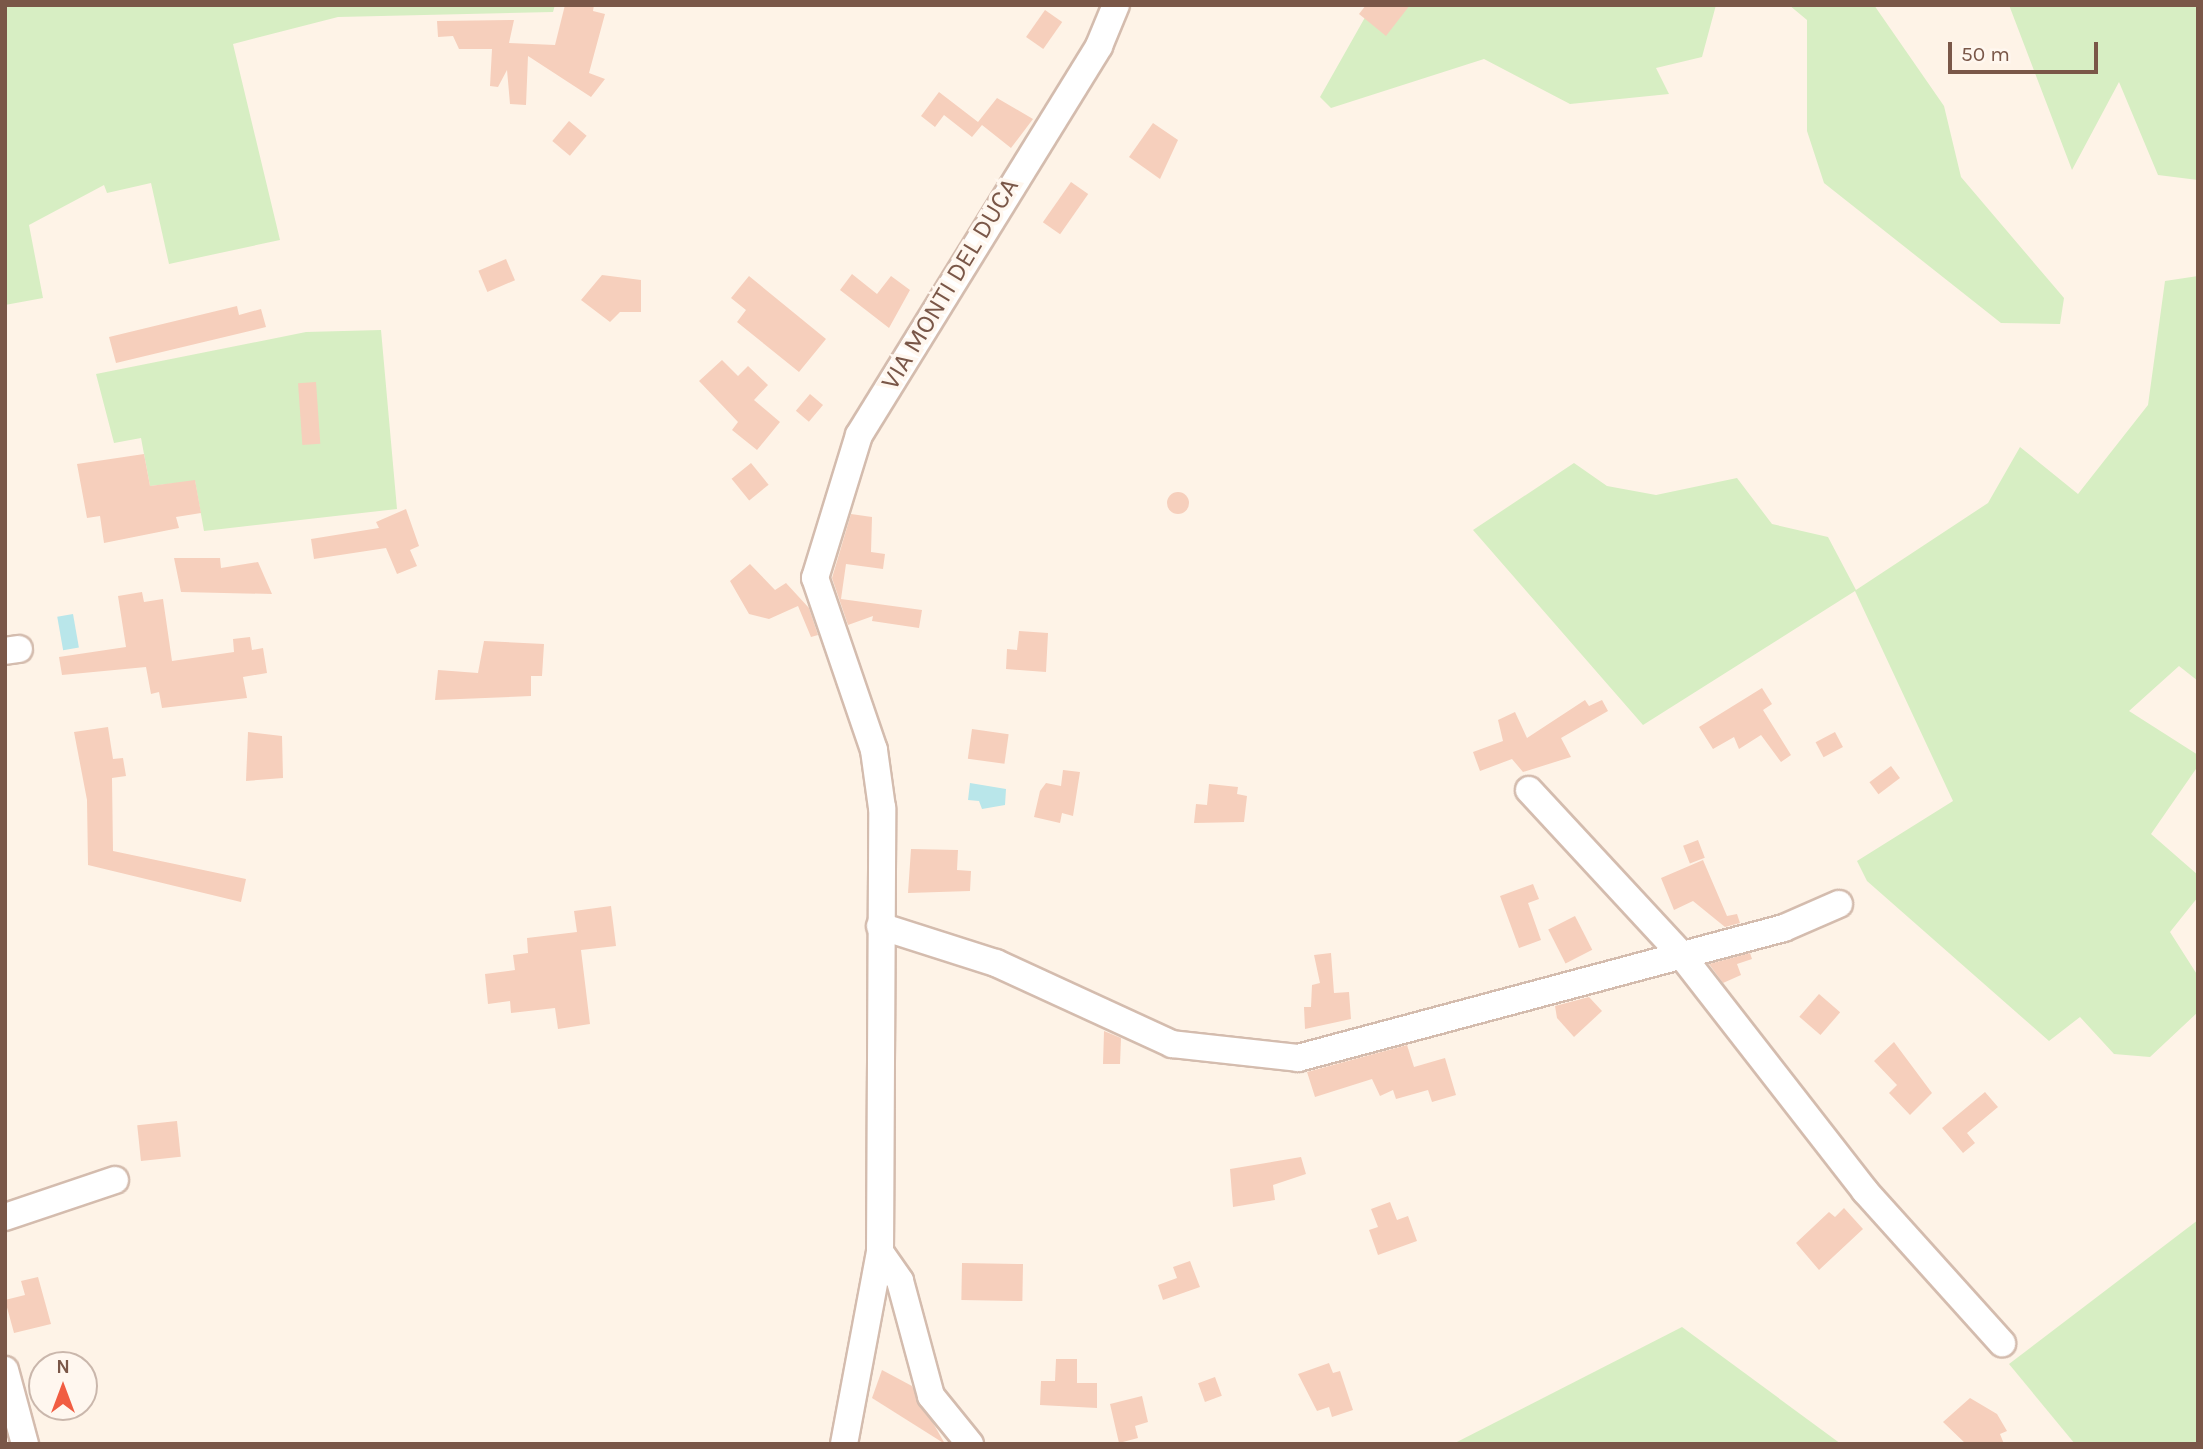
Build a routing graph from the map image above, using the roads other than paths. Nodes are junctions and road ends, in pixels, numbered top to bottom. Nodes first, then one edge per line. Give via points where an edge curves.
1 (1116, 5) edge
2 (1529, 790) dead end
3 (1839, 904) dead end
4 (880, 926) junction
5 (1679, 952) junction
6 (115, 1180) dead end
7 (5, 1217) edge
8 (880, 1252) junction
9 (2002, 1343) dead end
10 (5, 1370) edge
11 (25, 1444) edge
12 (844, 1444) edge
13 (970, 1444) edge

1 - 4 street, VIA MONTI DEL DUCA via 1099,46 859,435 814,578 874,750 882,808
2 - 5 street
3 - 5 street via 1784,928
4 - 5 street via 996,963 1172,1044 1278,1058
4 - 8 street
5 - 9 street via 1865,1191
6 - 7 street
8 - 12 street
8 - 13 street via 900,1281 931,1396
10 - 11 street

